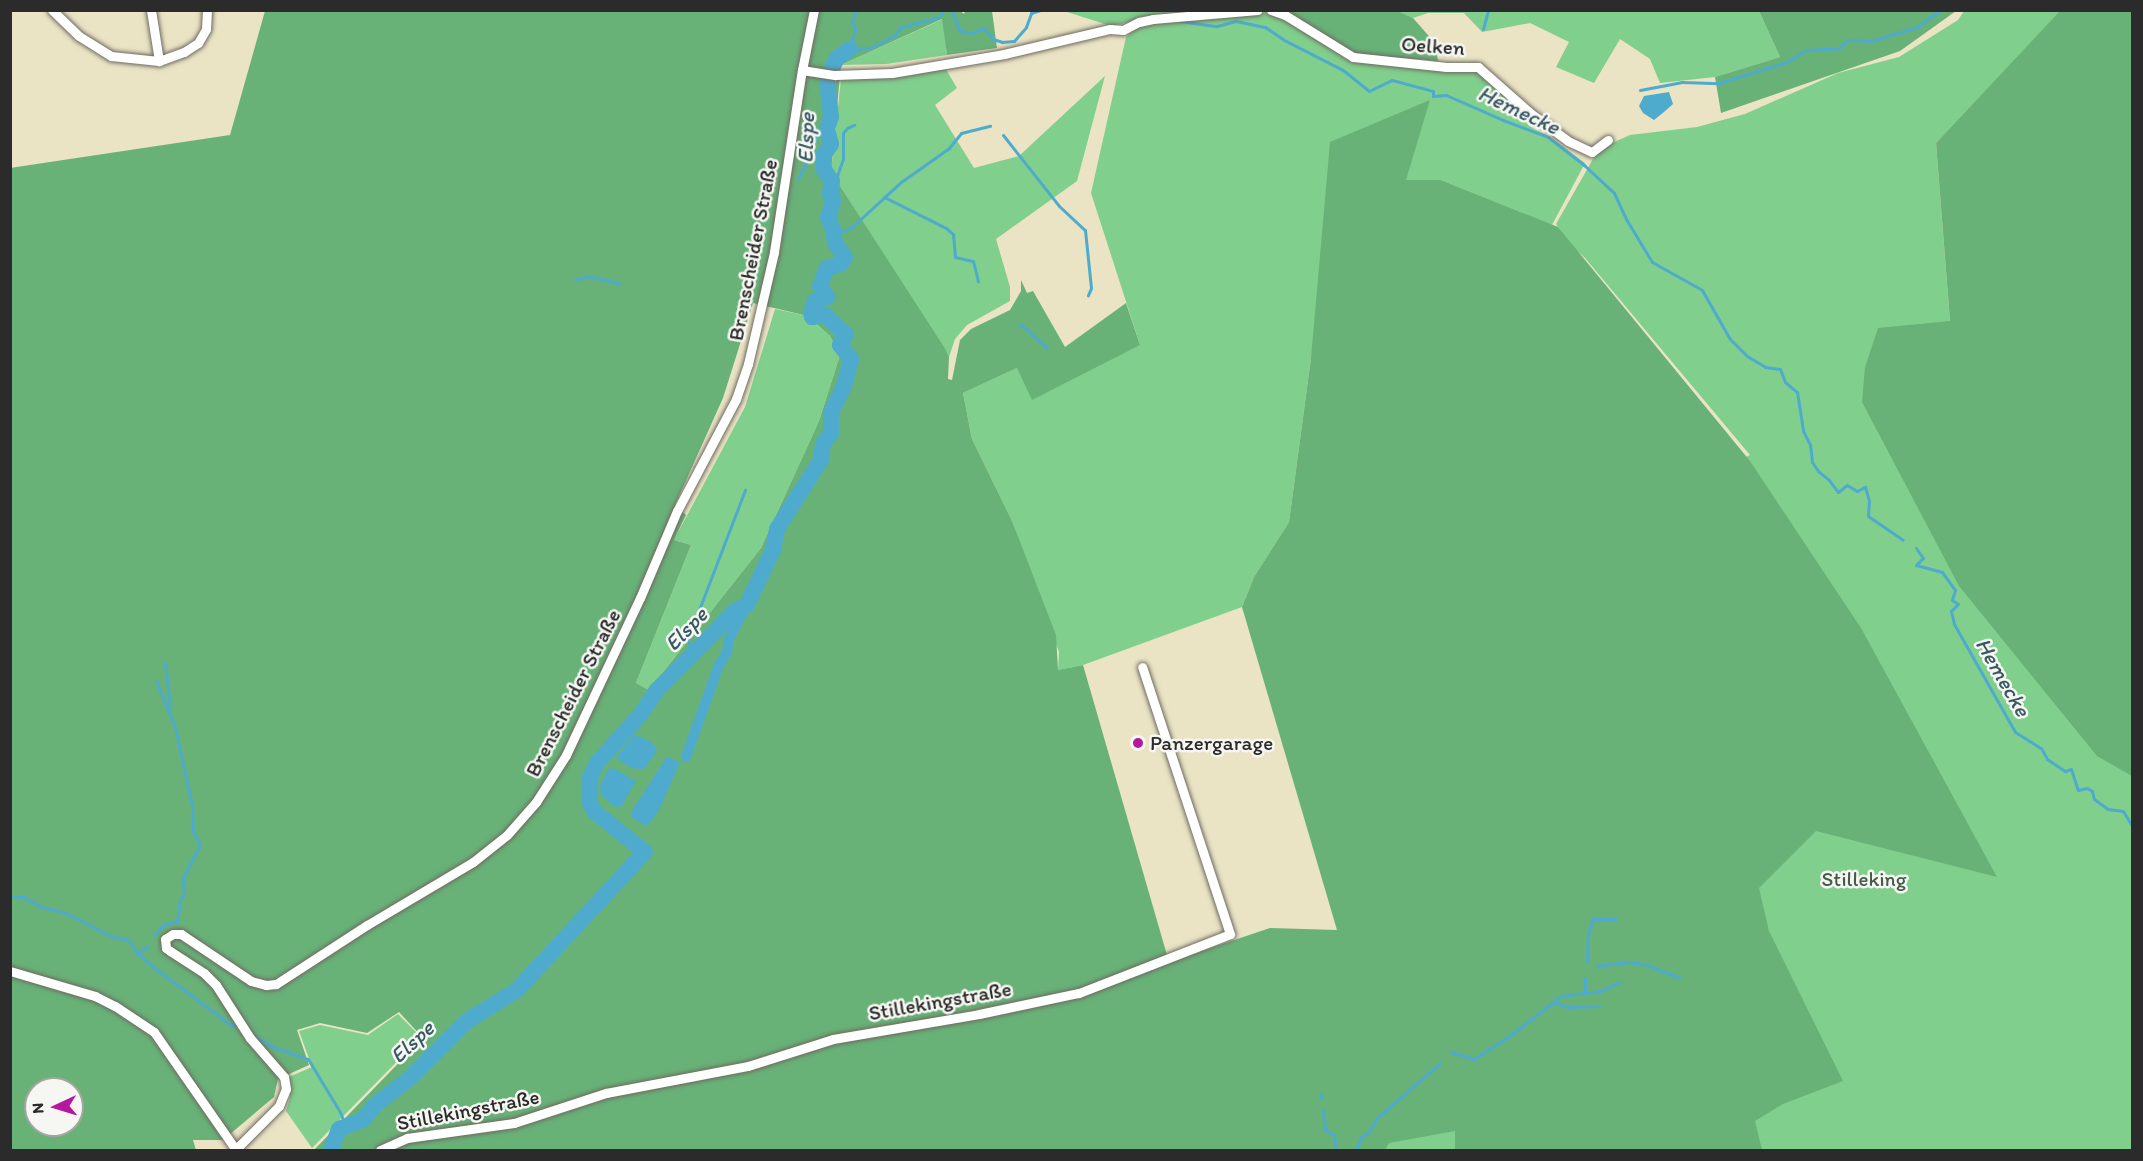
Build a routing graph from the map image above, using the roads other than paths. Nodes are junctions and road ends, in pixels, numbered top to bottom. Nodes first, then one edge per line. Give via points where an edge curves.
1 (52, 10) edge
2 (151, 10) edge
3 (207, 10) edge
4 (814, 10) edge
5 (1258, 10) edge
6 (1271, 10) edge
7 (159, 61) junction
8 (802, 70) junction
9 (1608, 140) dead end
10 (1142, 668) dead end
11 (10, 970) edge
12 (235, 1150) edge
13 (380, 1150) edge

1 - 7 street via 79,36 111,56
2 - 7 street
3 - 7 street via 206,29 198,44
4 - 8 street, Brenscheider Straße
5 - 8 street via 1153,19 1123,30 1110,29 1004,54 892,73 835,75
6 - 9 street, Oelken via 1353,57 1478,67 1568,141 1592,152
8 - 12 street, Brenscheider Straße via 774,252 736,399 677,511 566,755 536,802 507,835 473,862 276,984 251,981 181,934 165,939 166,948 216,985 250,1038 285,1077 286,1089 279,1106
10 - 13 street, Stillekingstraße via 1230,934 1079,993 832,1039 748,1066 606,1093 514,1124 407,1138
11 - 12 street via 94,996 154,1032

